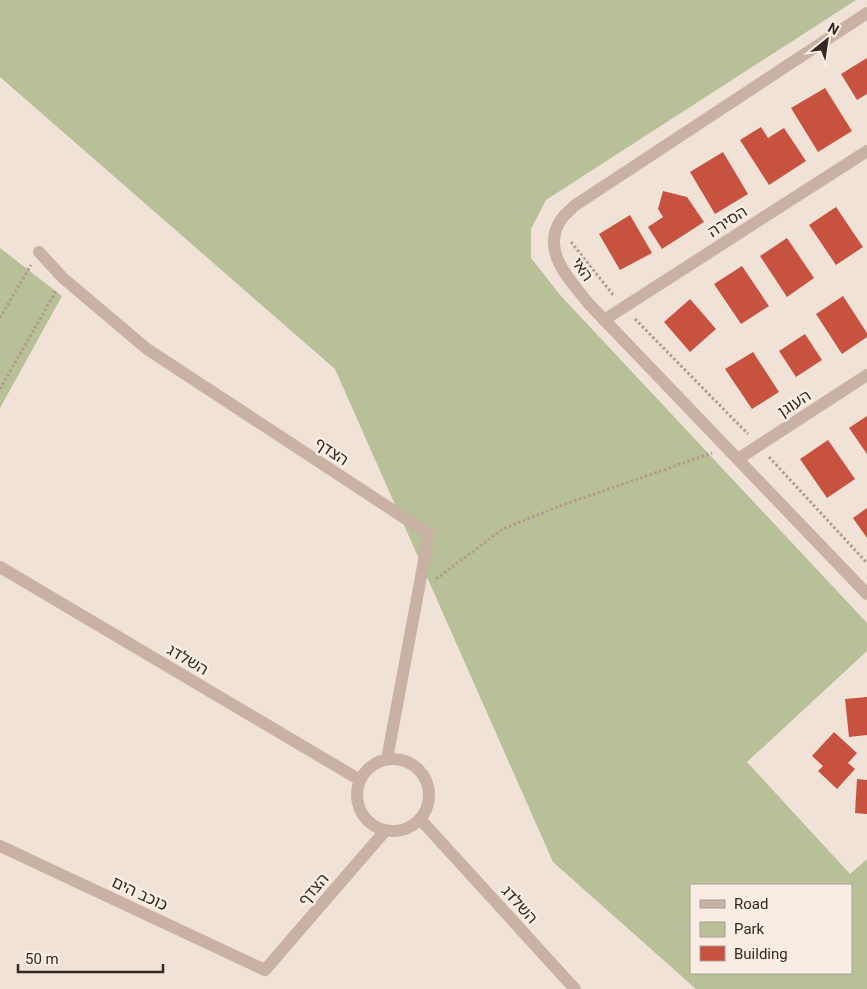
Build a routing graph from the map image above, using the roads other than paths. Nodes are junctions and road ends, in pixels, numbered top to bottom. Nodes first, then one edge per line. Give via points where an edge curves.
1 (867, 13) edge
2 (867, 151) edge
3 (39, 252) road end
4 (604, 320) junction
5 (867, 375) edge
6 (738, 459) junction
7 (0, 567) edge
8 (867, 594) edge
9 (387, 760) junction
10 (360, 780) junction
11 (420, 819) junction
12 (385, 830) junction
13 (0, 846) edge
14 (265, 970) joint
15 (575, 989) edge

1 - 4 street, האי via 574,206 563,217 554,244 556,256 562,271
2 - 4 street, הסירה
3 - 9 street, הצדף via 63,278 147,349 429,534
4 - 6 street, האי
5 - 6 street, העוגן
6 - 8 street, האי
7 - 10 street, השלדג
9 - 10 street via 370,767
9 - 11 street via 410,763 421,772 429,796 427,808
10 - 12 street via 357,792 359,809 366,819
11 - 12 street via 398,831
11 - 15 street, השלדג
12 - 14 street, הצדף
13 - 14 street, כוכב הים

